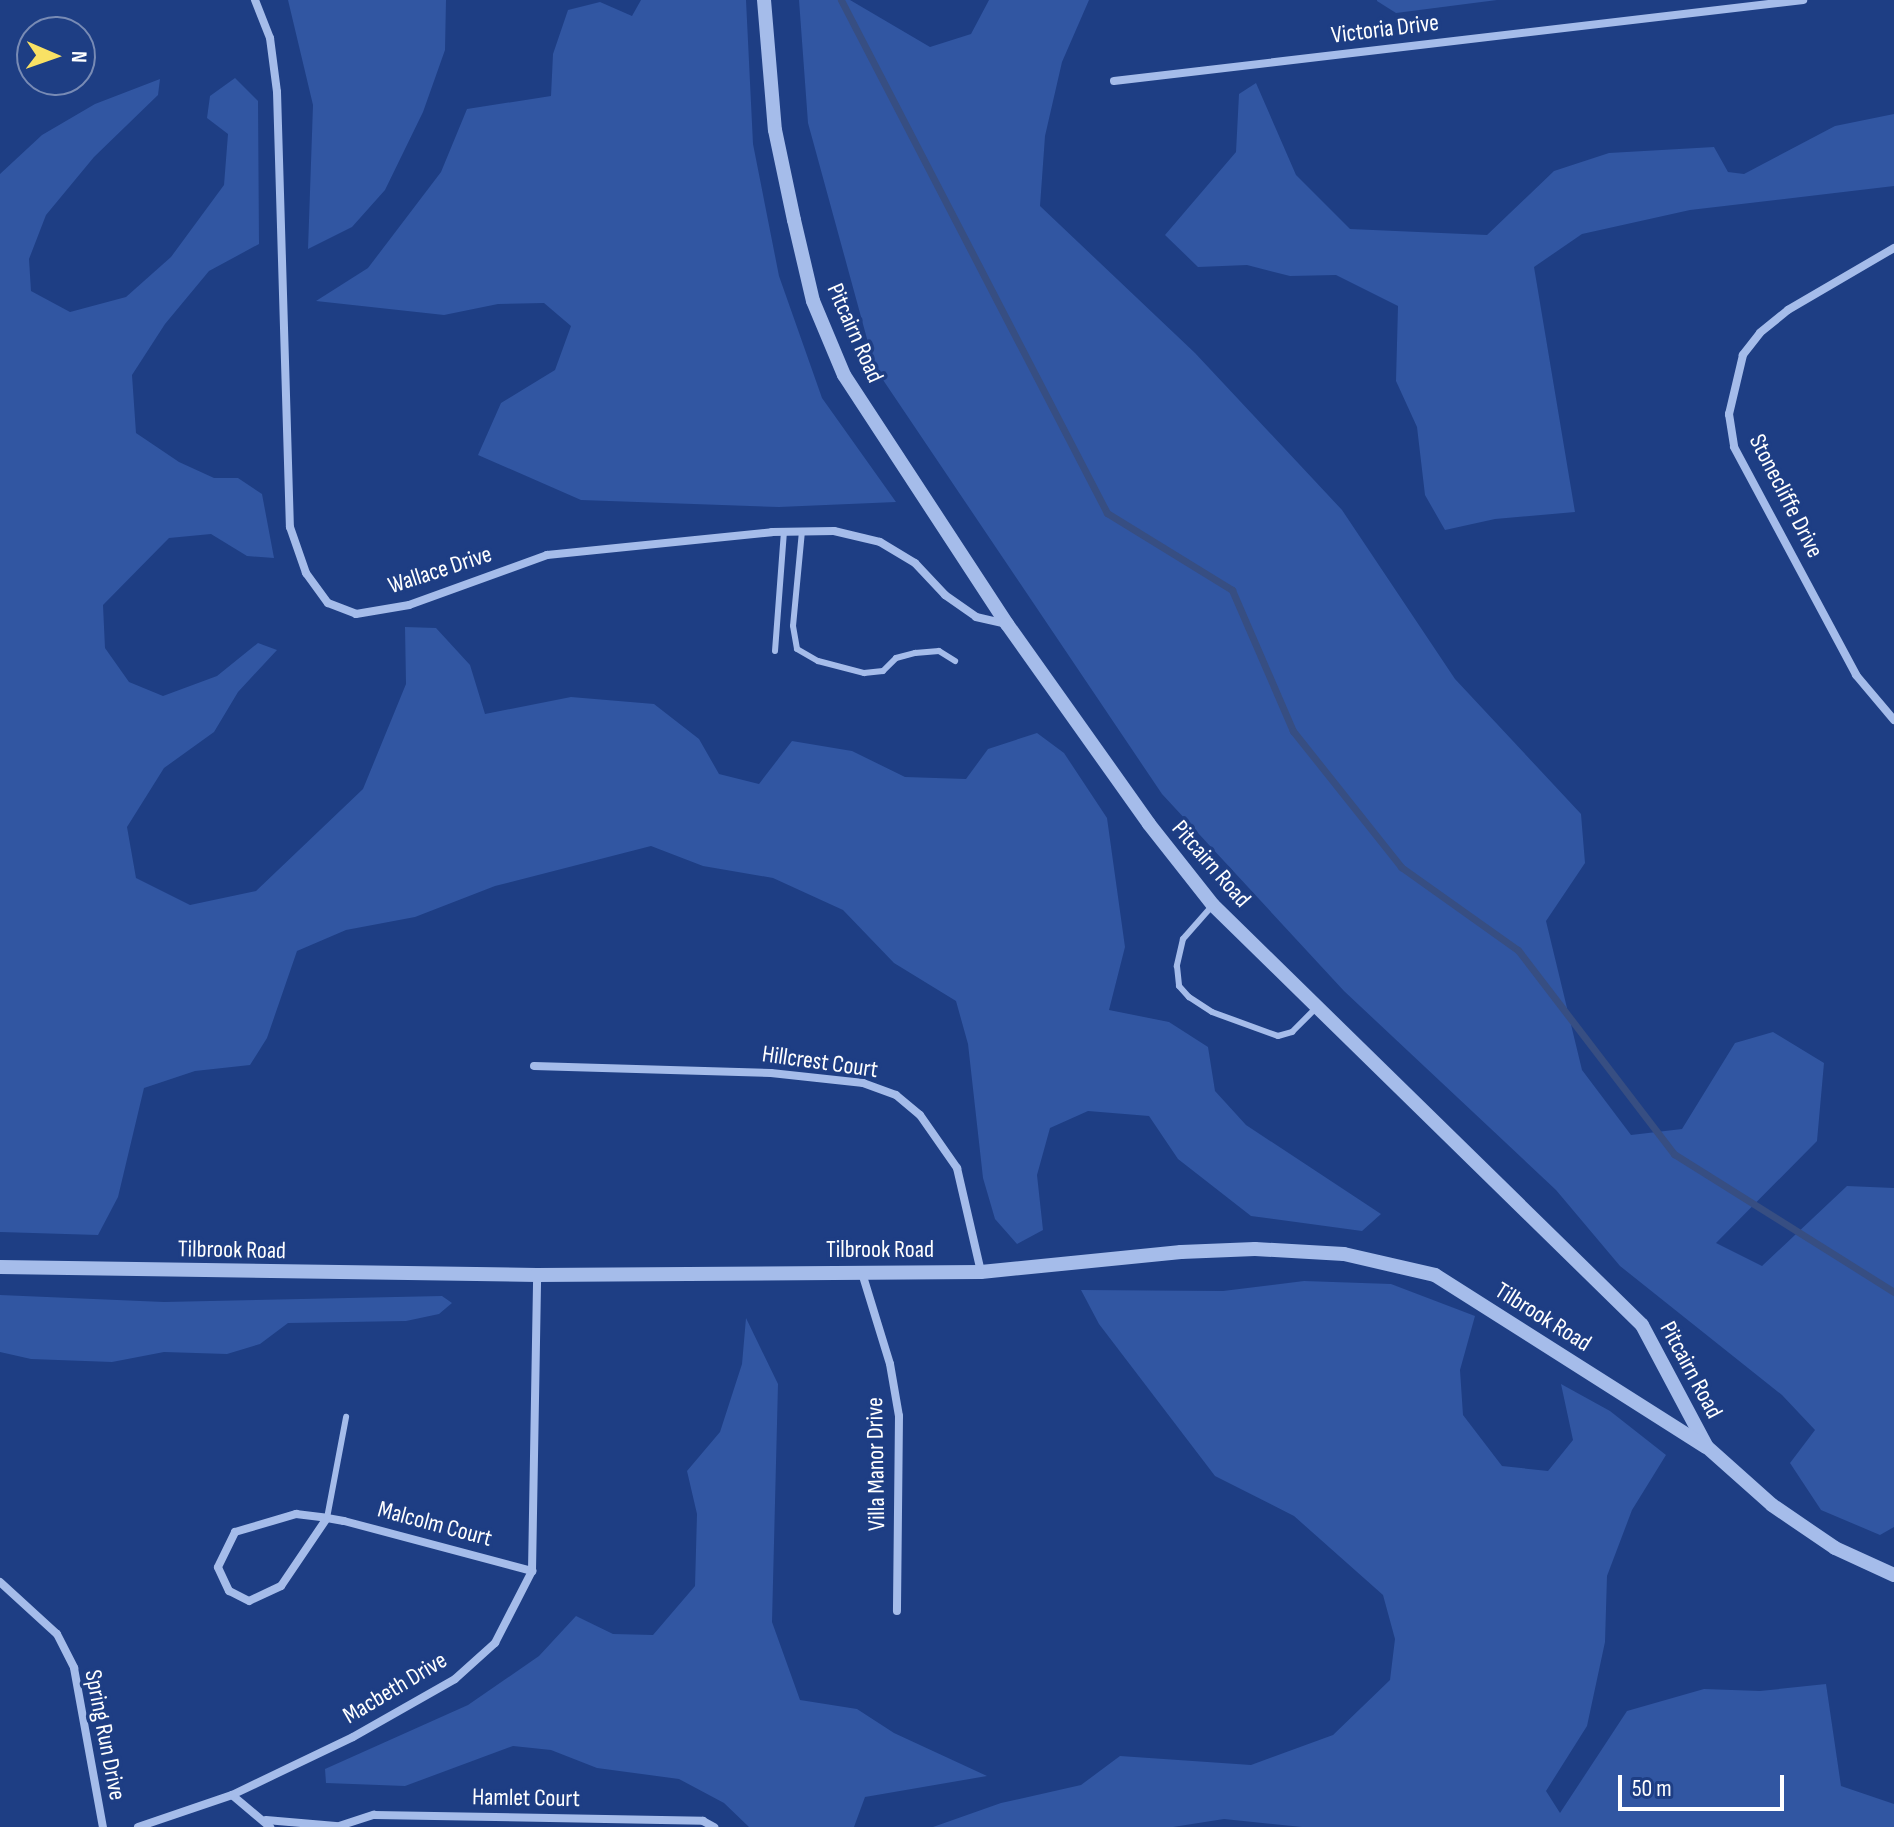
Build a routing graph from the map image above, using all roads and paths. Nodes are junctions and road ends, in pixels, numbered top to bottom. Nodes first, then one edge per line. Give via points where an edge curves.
1 (255, 0) edge
2 (764, 0) edge
3 (1803, 0) edge
4 (1114, 81) dead end
5 (1894, 248) edge
6 (784, 531) junction
7 (802, 531) junction
8 (1007, 624) junction
9 (775, 651) dead end
10 (955, 661) dead end
11 (1894, 720) edge
12 (1213, 905) junction
13 (1319, 1006) junction
14 (534, 1066) dead end
15 (0, 1267) edge
16 (981, 1272) junction
17 (862, 1273) junction
18 (537, 1275) junction
19 (346, 1417) dead end
20 (1707, 1447) junction
21 (327, 1518) junction
22 (532, 1571) junction
23 (1894, 1575) edge
24 (0, 1582) edge
25 (897, 1611) dead end
26 (232, 1795) junction
27 (268, 1824) edge
28 (336, 1826) edge
29 (103, 1827) edge
30 (138, 1827) edge
31 (714, 1827) edge

1 - 6 street, Wallace Drive via 270,38 277,92 290,527 306,573 328,603 356,614 409,605 547,555
2 - 8 street, Pitcairn Road via 775,130 813,301 844,375
3 - 4 street, Victoria Drive
5 - 11 street, Stonecliffe Drive via 1788,310 1760,333 1743,355 1729,414 1734,447 1856,675
6 - 7 street, Wallace Drive
6 - 9 lane
7 - 8 street, Wallace Drive via 834,531 880,542 915,563 945,595 976,617
7 - 10 lane via 793,626 797,649 818,661 864,673 883,671 896,658 915,653 939,651
8 - 12 street, Pitcairn Road
12 - 13 street, Pitcairn Road
12 - 13 lane via 1183,939 1178,976 1189,997 1212,1012 1278,1036 1292,1032
13 - 20 street, Pitcairn Road via 1642,1325
14 - 16 street, Hillcrest Court via 771,1073 863,1083 896,1095 920,1115 957,1168
15 - 18 street, Tilbrook Road
16 - 17 street, Tilbrook Road
16 - 20 street, Tilbrook Road via 1255,1249 1344,1254 1435,1275
17 - 18 street, Tilbrook Road
17 - 25 street, Villa Manor Drive via 890,1364 899,1416
18 - 22 street, Macbeth Drive
19 - 21 lane
20 - 23 street, Pitcairn Road via 1772,1505 1835,1548
21 - 21 street, Malcolm Court via 296,1514 235,1532 218,1567 229,1591 249,1601 281,1586
21 - 22 street, Malcolm Court
22 - 26 street, Macbeth Drive via 495,1643 455,1679 353,1737
24 - 29 street, Spring Run Drive via 57,1634 74,1668
26 - 27 street, Hamlet Court
26 - 30 street, Macbeth Drive
27 - 28 street, Hamlet Court
28 - 31 street, Hamlet Court via 374,1815 703,1821

